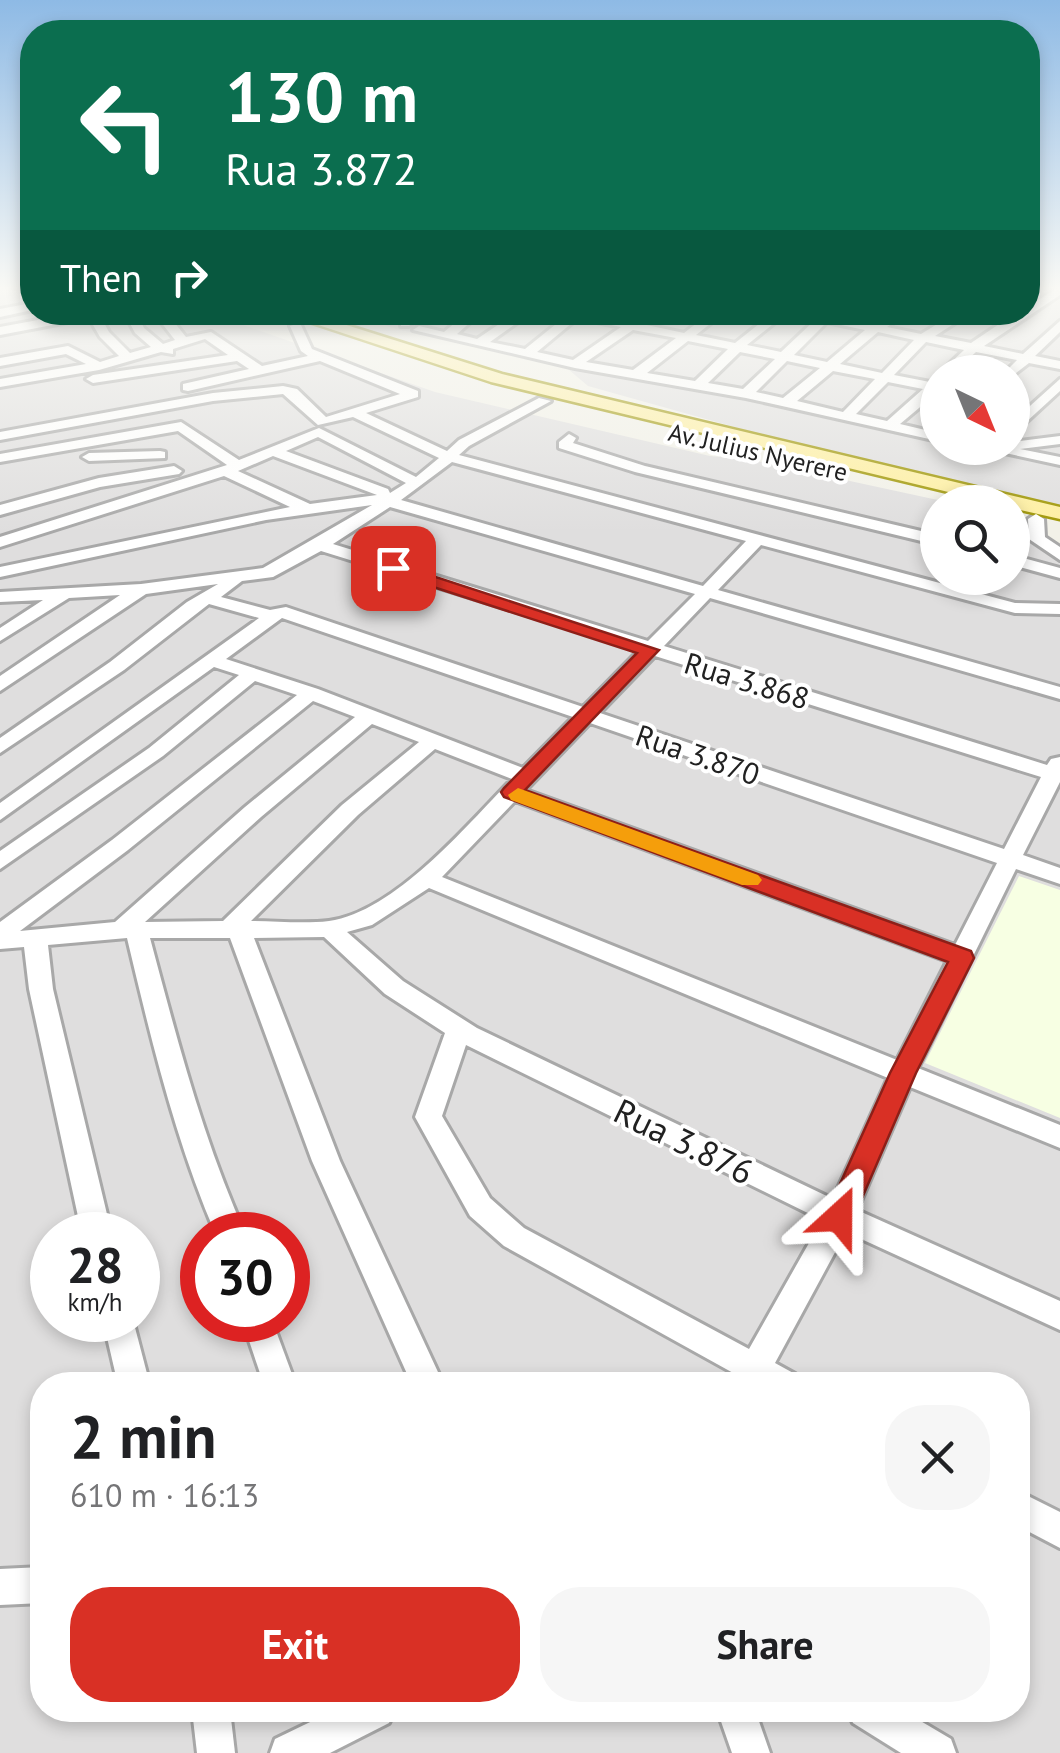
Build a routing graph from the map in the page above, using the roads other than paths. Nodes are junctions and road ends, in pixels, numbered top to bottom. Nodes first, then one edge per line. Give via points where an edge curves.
1 (87, 369) edge
2 (174, 369) edge
3 (194, 369) edge
4 (257, 369) edge
5 (270, 369) edge
6 (352, 369) edge
7 (434, 369) edge
8 (609, 369) edge
9 (644, 369) edge
10 (715, 369) edge
11 (773, 369) edge
12 (829, 369) edge
13 (835, 369) edge
14 (895, 369) edge
15 (260, 371) junction
16 (638, 373) junction
17 (886, 378) junction
18 (0, 383) edge
19 (207, 383) junction
20 (920, 383) edge
21 (1060, 383) edge
22 (25, 384) junction
23 (698, 386) junction
24 (0, 392) edge
25 (746, 394) junction
26 (545, 396) junction
27 (920, 400) edge
28 (786, 403) junction
29 (1060, 404) edge
30 (1031, 410) joint
31 (355, 413) junction
32 (847, 416) junction
33 (0, 422) edge
34 (889, 427) junction
35 (148, 432) junction
36 (920, 434) edge
37 (0, 436) edge
38 (569, 438) dead end
39 (1060, 440) edge
40 (1030, 444) edge
41 (269, 450) junction
42 (160, 454) junction
43 (1030, 454) edge
44 (0, 458) edge
45 (449, 458) junction
46 (1060, 461) edge
47 (231, 469) junction
48 (0, 472) edge
49 (181, 476) junction
50 (415, 482) junction
51 (924, 485) edge
52 (920, 490) edge
53 (392, 498) junction
54 (305, 508) junction
55 (1030, 509) edge
56 (0, 510) edge
57 (1060, 513) edge
58 (1030, 515) edge
59 (1036, 518) junction
60 (1060, 524) edge
61 (920, 536) edge
62 (2, 537) edge
63 (757, 540) junction
64 (320, 545) junction
65 (1060, 555) edge
66 (1030, 565) edge
67 (0, 572) edge
68 (1060, 574) edge
69 (242, 577) junction
70 (141, 589) junction
71 (68, 590) junction
72 (706, 592) junction
73 (0, 597) edge
74 (207, 598) junction
75 (1060, 609) edge
76 (276, 614) junction
77 (0, 636) edge
78 (649, 650) junction
79 (210, 660) junction
80 (253, 673) junction
81 (0, 684) edge
82 (1058, 688) edge
83 (311, 693) junction
84 (369, 716) junction
85 (585, 716) junction
86 (432, 741) junction
87 (0, 747) edge
88 (1058, 769) edge
89 (519, 785) junction
90 (0, 813) edge
91 (1012, 860) junction
92 (0, 862) edge
93 (1060, 876) edge
94 (427, 879) junction
95 (330, 929) junction
96 (129, 931) junction
97 (234, 931) junction
98 (0, 937) edge
99 (35, 938) junction
100 (962, 958) junction
101 (459, 1029) junction
102 (903, 1073) junction
103 (1060, 1137) edge
104 (92, 1212) edge
105 (221, 1212) edge
106 (839, 1217) junction
107 (1060, 1316) edge
108 (123, 1342) edge
109 (265, 1342) edge
110 (131, 1372) edge
111 (275, 1372) edge
112 (422, 1372) edge
113 (741, 1372) edge
114 (752, 1372) edge
115 (1030, 1514) edge
116 (1060, 1530) edge
117 (30, 1586) edge
118 (0, 1587) edge
119 (212, 1722) edge
120 (352, 1722) edge
121 (740, 1722) edge
122 (886, 1722) edge
123 (216, 1753) edge
124 (289, 1753) edge
125 (751, 1753) edge
126 (937, 1753) edge

1 - 22 street
2 - 22 street
3 - 19 street
4 - 15 street
5 - 15 street
6 - 31 street via 413,393
7 - 26 main road, Av. Julius Nyerere
8 - 16 street
9 - 16 street
10 - 23 street
11 - 25 street
12 - 28 street
13 - 17 street
14 - 17 street
15 - 19 street
16 - 23 street
17 - 20 street
17 - 32 street
18 - 22 street
19 - 33 street
21 - 30 street
22 - 24 street
23 - 25 street
25 - 28 street
26 - 45 street
26 - 51 main road, Av. Julius Nyerere
26 - 52 main road, Av. Julius Nyerere
27 - 34 street
28 - 32 street
29 - 30 street
31 - 37 street via 320,422 292,392 278,391
31 - 45 street
32 - 34 street
34 - 36 street
35 - 42 street
35 - 44 street
35 - 47 street via 185,427
38 - 61 street via 564,445 640,470
39 - 40 street
41 - 47 street
41 - 50 street via 321,432
41 - 53 street
42 - 48 street via 112,454
42 - 49 street
43 - 46 street
45 - 50 street
45 - 63 street
47 - 49 street
47 - 54 street
49 - 56 street via 99,482
49 - 62 street
50 - 53 street
53 - 54 street
53 - 64 street
53 - 72 street
54 - 67 street
55 - 57 main road, Av. Julius Nyerere
58 - 59 main road, Av. Julius Nyerere
59 - 60 main road, Av. Julius Nyerere
59 - 65 street via 1037,539
63 - 72 street
63 - 75 street via 1026,610
64 - 69 street via 267,573
64 - 78 street, Rua 3.868
66 - 68 street
69 - 70 street
69 - 74 street
70 - 71 street
70 - 81 street
71 - 73 street
71 - 77 street
72 - 78 street
72 - 82 street
74 - 76 street, Rua 3.870
74 - 87 street
76 - 79 street
76 - 85 street, Rua 3.870
78 - 85 street
78 - 88 street, Rua 3.868
79 - 80 street
79 - 90 street
80 - 83 street
80 - 92 street via 156,752
83 - 84 street
83 - 98 street
84 - 86 street
84 - 96 street via 253,812
85 - 89 street
85 - 91 street, Rua 3.870
86 - 89 street
86 - 97 street via 350,810
88 - 91 street
89 - 94 street
89 - 100 street
91 - 93 street, Rua 3.870
91 - 100 street
94 - 95 street via 391,904
94 - 102 street
95 - 97 street
95 - 101 street, Rua 3.876 via 370,972
96 - 97 street
96 - 99 street
96 - 105 street
97 - 112 street via 360,1245
98 - 99 street
99 - 104 street
100 - 102 street
101 - 106 street, Rua 3.876
101 - 113 street via 428,1117 480,1207 521,1242
102 - 103 street
102 - 106 street
106 - 107 street, Rua 3.876
106 - 114 street
108 - 110 street
109 - 111 street
115 - 116 street
117 - 118 street
119 - 123 street
120 - 124 street
121 - 125 street
122 - 126 street

